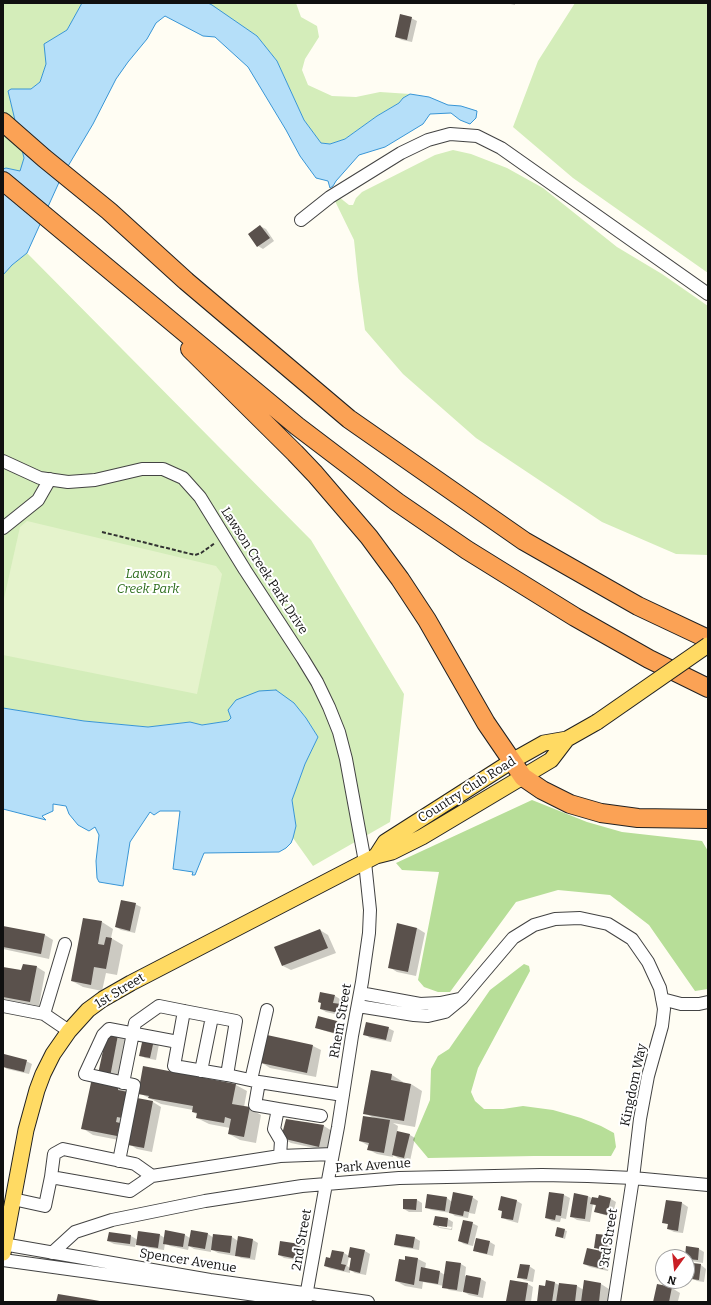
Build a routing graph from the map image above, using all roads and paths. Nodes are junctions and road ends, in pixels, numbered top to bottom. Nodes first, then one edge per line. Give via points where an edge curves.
1 (3, 122) edge
2 (3, 181) edge
3 (301, 220) dead end
4 (102, 264) junction
5 (708, 294) edge
6 (3, 461) edge
7 (50, 479) junction
8 (3, 528) edge
9 (102, 532) dead end
10 (225, 537) junction
11 (638, 606) junction
12 (708, 636) edge
13 (708, 639) edge
14 (708, 645) edge
15 (708, 688) edge
16 (567, 739) junction
17 (512, 761) junction
18 (523, 777) junction
19 (708, 819) edge
20 (370, 859) junction
21 (65, 944) dead end
22 (360, 993) junction
23 (462, 998) junction
24 (662, 999) junction
25 (708, 1002) edge
26 (3, 1006) edge
27 (358, 1006) junction
28 (267, 1010) dead end
29 (184, 1011) junction
30 (44, 1014) junction
31 (212, 1016) junction
32 (69, 1031) junction
33 (133, 1033) junction
34 (178, 1042) junction
35 (201, 1071) junction
36 (226, 1075) junction
37 (255, 1081) junction
38 (123, 1083) junction
39 (343, 1095) junction
40 (278, 1109) junction
41 (321, 1116) dead end
42 (333, 1154) junction
43 (280, 1156) junction
44 (119, 1161) junction
45 (152, 1176) junction
46 (51, 1177) junction
47 (633, 1178) junction
48 (326, 1184) junction
49 (708, 1185) edge
50 (13, 1199) junction
51 (4, 1247) edge
52 (52, 1253) junction
53 (3, 1260) edge
54 (306, 1300) edge
55 (368, 1302) edge
56 (614, 1302) edge

1 - 11 highway via 349,418 524,542
2 - 4 highway
3 - 5 street via 330,197 428,140 450,134 477,136 501,148
4 - 15 highway via 297,426 397,502 479,558 575,617 649,659
4 - 17 highway via 295,453 357,521 386,558 427,620 486,723
6 - 7 street, Lawson Creek Park Drive via 40,478
7 - 8 street via 38,500
7 - 10 street, Lawson Creek Park Drive via 68,482 95,480 142,469 163,469 183,478 200,497
9 - 10 path via 195,555
10 - 20 street, Lawson Creek Park Drive via 304,659 329,707 339,732
11 - 12 highway
11 - 13 highway
14 - 16 main road, Country Club Road, bridge via 597,722
16 - 17 main road, Country Club Road via 544,743
16 - 18 main road, Country Club Road via 551,760
17 - 18 highway
17 - 20 main road, Country Club Road via 384,842
18 - 19 highway via 570,804 601,813 638,818
18 - 20 main road, Country Club Road via 422,837 392,852
20 - 22 street, Rhem Street via 369,932
20 - 32 main road, 1st Street via 116,991 88,1010
21 - 30 street
22 - 23 street via 420,1004
22 - 27 street, Rhem Street
23 - 24 street, Kingdom Way via 513,938 534,925 555,919 580,918 608,924 632,939 648,962 660,988
23 - 27 street, Kingdom Way via 445,1012 428,1016
24 - 25 street via 681,1004
24 - 47 street, Kingdom Way via 662,1026 648,1076
26 - 30 street
27 - 39 street, Rhem Street
28 - 37 street
29 - 31 street
29 - 33 street via 159,1006 135,1023
29 - 34 street
30 - 32 street
31 - 35 street
31 - 36 street via 236,1021
32 - 50 main road, 1st Street via 48,1064 37,1090 26,1130
33 - 34 street
33 - 38 street
33 - 38 street via 109,1029 103,1035 85,1074
34 - 35 street via 174,1066
35 - 36 street
36 - 37 street
37 - 39 street
37 - 40 street via 255,1105
38 - 44 street via 134,1085
39 - 42 street, Rhem Street
40 - 41 street
40 - 43 street via 274,1129 281,1141
42 - 43 street
42 - 48 street, Rhem Street
43 - 45 street
44 - 45 street via 135,1164
44 - 46 street via 63,1149 54,1154
45 - 46 street via 130,1191
46 - 50 street via 45,1206
47 - 48 street, Park Avenue via 542,1175 399,1178
47 - 49 street, Park Avenue
47 - 56 street, 3rd Street
48 - 52 street, Park Avenue via 212,1200 112,1220 75,1232
48 - 54 street, 2nd Street
50 - 51 main road, 1st Street
51 - 52 street, Spencer Avenue
52 - 54 street, Spencer Avenue via 210,1280
53 - 54 street, Spencer Avenue
54 - 55 street, Spencer Avenue

